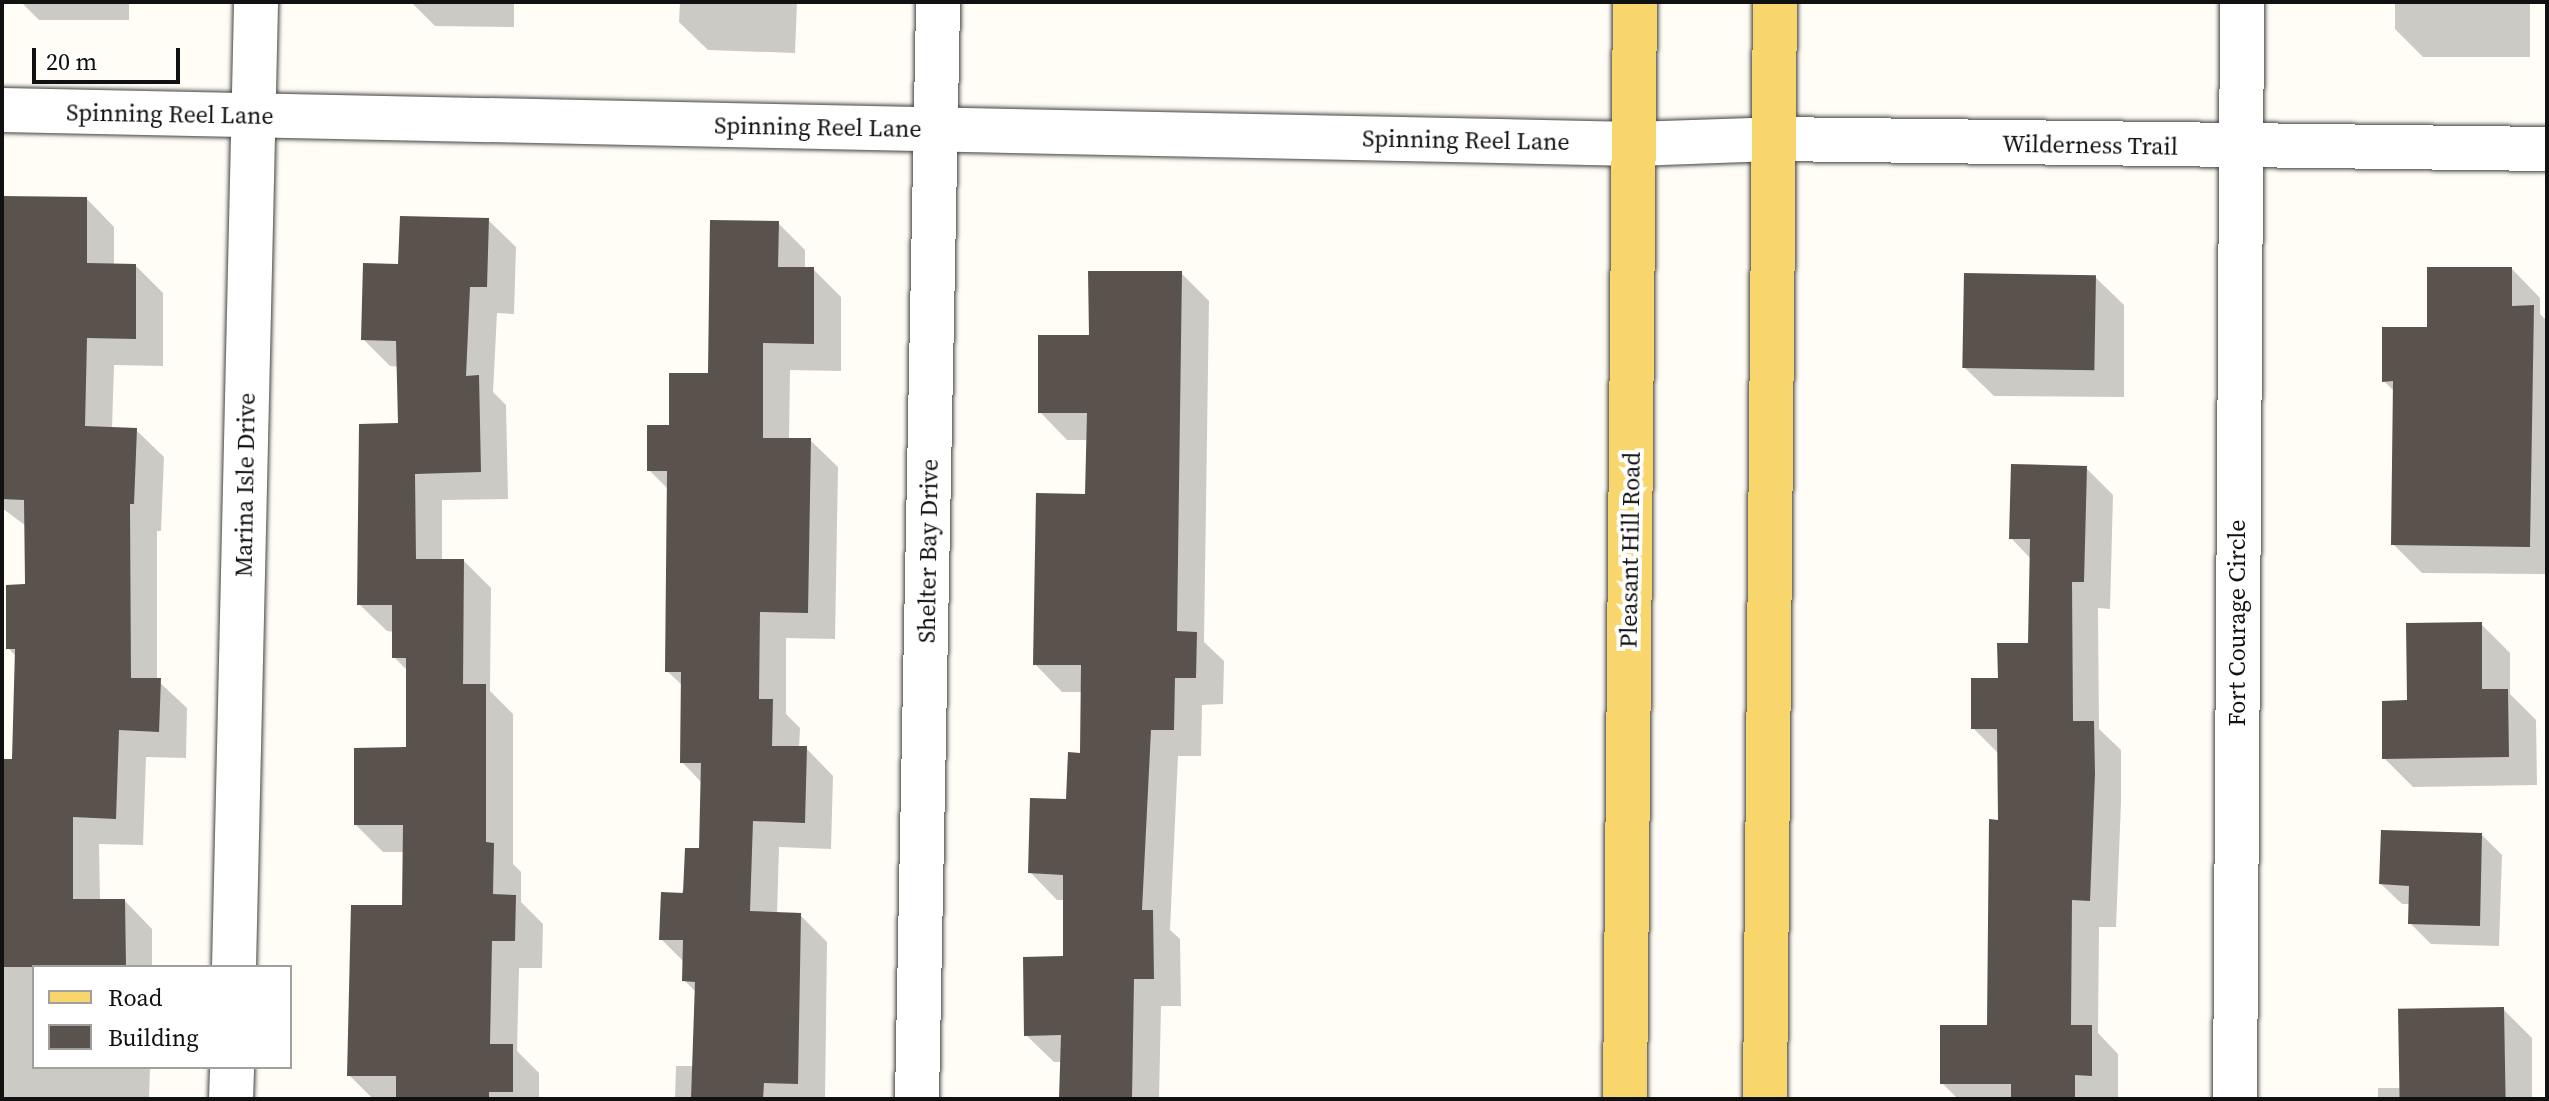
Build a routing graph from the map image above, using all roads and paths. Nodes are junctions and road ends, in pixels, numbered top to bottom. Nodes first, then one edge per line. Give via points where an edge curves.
1 (256, 2) edge
2 (938, 2) edge
3 (1635, 2) edge
4 (1775, 2) edge
5 (2242, 2) edge
6 (2, 110) edge
7 (254, 115) junction
8 (936, 130) junction
9 (1774, 139) junction
10 (1634, 144) junction
11 (2240, 148) junction
12 (2547, 149) edge
13 (234, 965) edge
14 (232, 1069) edge
15 (231, 1099) edge
16 (917, 1099) edge
17 (1625, 1099) edge
18 (1765, 1099) edge
19 (2235, 1099) edge

1 - 7 street, Marina Isle Drive
2 - 8 street, Shelter Bay Drive
3 - 10 main road, Pleasant Hill Road
4 - 9 main road
5 - 11 street, Fort Courage Circle
6 - 7 street, Spinning Reel Lane
7 - 8 street, Spinning Reel Lane
7 - 13 street, Marina Isle Drive
8 - 10 street, Spinning Reel Lane
8 - 16 street, Shelter Bay Drive
9 - 10 street, Wilderness Trail
9 - 11 street, Wilderness Trail
9 - 18 main road
10 - 17 main road, Pleasant Hill Road
11 - 12 street, Wilderness Trail
11 - 19 street, Fort Courage Circle
14 - 15 street

